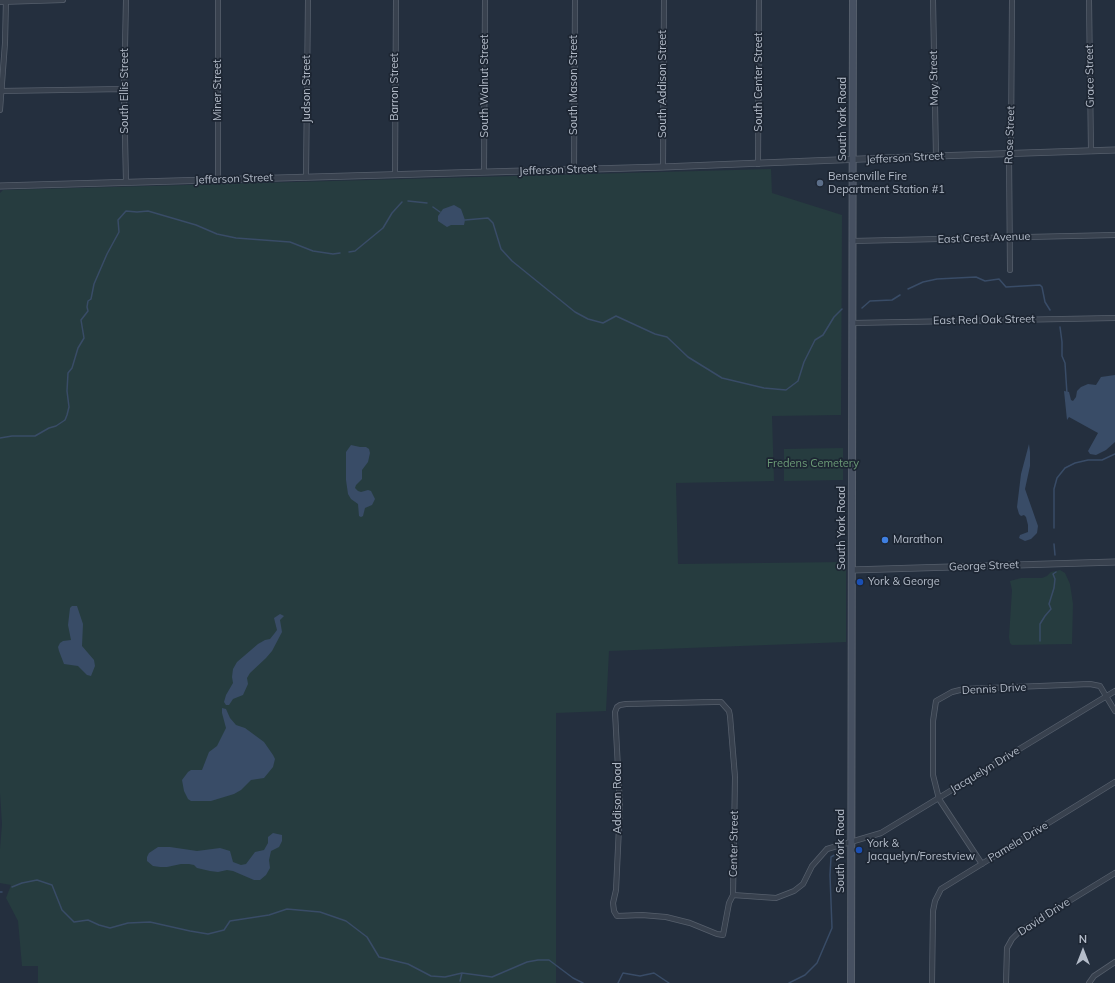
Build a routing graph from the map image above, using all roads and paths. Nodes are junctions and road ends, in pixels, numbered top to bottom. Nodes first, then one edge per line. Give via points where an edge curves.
1 (63, 0) edge
2 (126, 0) edge
3 (218, 0) edge
4 (308, 0) edge
5 (396, 0) edge
6 (485, 0) edge
7 (575, 0) edge
8 (664, 0) edge
9 (759, 0) edge
10 (853, 0) edge
11 (933, 0) edge
12 (1012, 0) edge
13 (1089, 0) edge
14 (6, 1) edge
15 (0, 2) edge
16 (124, 89) junction
17 (1, 91) edge
18 (0, 110) edge
19 (1115, 150) edge
20 (1091, 151) junction
21 (1009, 154) junction
22 (936, 156) junction
23 (853, 160) junction
24 (758, 164) junction
25 (663, 167) junction
26 (574, 170) junction
27 (484, 172) junction
28 (395, 174) junction
29 (306, 177) junction
30 (218, 180) junction
31 (126, 182) junction
32 (0, 186) edge
33 (1115, 235) edge
34 (1010, 237) junction
35 (852, 241) junction
36 (1010, 270) dead end
37 (1115, 318) edge
38 (852, 323) junction
39 (1115, 562) edge
40 (852, 570) junction
41 (1115, 691) edge
42 (1106, 696) junction
43 (618, 706) joint
44 (1115, 711) edge
45 (1115, 782) edge
46 (938, 798) junction
47 (851, 842) junction
48 (982, 864) junction
49 (1115, 873) edge
50 (733, 895) junction
51 (690, 923) joint
52 (1115, 962) edge
53 (851, 983) edge
54 (932, 983) edge
55 (1006, 983) edge
56 (1089, 983) edge

1 - 14 street
2 - 16 street, South Ellis Street
3 - 30 street, Miner Street
4 - 29 street, Judson Street
5 - 28 street, Barron Street
6 - 27 street, South Walnut Street
7 - 26 street, South Mason Street
8 - 25 street, South Addison Street
9 - 24 street, South Center Street
10 - 23 main road, South York Road
11 - 22 street, May Street
12 - 21 street, Rose Street
13 - 20 street, Grace Street
14 - 15 street
14 - 17 street
16 - 17 street
16 - 31 street, South Ellis Street
17 - 18 street
19 - 20 street, Jefferson Street
20 - 21 street, Jefferson Street
21 - 22 street, Jefferson Street
21 - 34 street, Rose Street
22 - 23 street, Jefferson Street
23 - 24 street, Jefferson Street
23 - 35 main road, South York Road
24 - 25 street, Jefferson Street
25 - 26 street, Jefferson Street
26 - 27 street, Jefferson Street
27 - 28 street, Jefferson Street
28 - 29 street, Jefferson Street
29 - 30 street, Jefferson Street
30 - 31 street, Jefferson Street
31 - 32 street, Jefferson Street
33 - 34 street, East Crest Avenue
34 - 35 street, East Crest Avenue
34 - 36 street, Rose Street
35 - 38 main road, South York Road
37 - 38 street, East Red Oak Street
38 - 40 main road, South York Road
39 - 40 street, George Street
40 - 47 main road, South York Road
41 - 42 street, Jacquelyn Drive
42 - 44 street
42 - 46 street, Jacquelyn Drive
42 - 46 street, Dennis Drive via 1100,686 1090,684 964,689 936,701 933,722 933,775
43 - 50 street, Center Street via 721,702 729,711 735,794
43 - 51 street, Addison Road via 616,712 620,806 614,911 617,916 658,916
45 - 48 street, Pamela Drive
46 - 47 street, Jacquelyn Drive via 881,834
46 - 48 street, Dennis Drive
47 - 50 street, Jacquelyn Drive via 827,848 812,866 803,884 794,891 776,898
47 - 53 main road, South York Road
48 - 54 street, Pamela Drive via 941,889 935,901
49 - 55 street, David Drive via 1020,931 1012,939 1007,948
50 - 51 street, Center Street via 722,935
52 - 56 street via 1094,976

